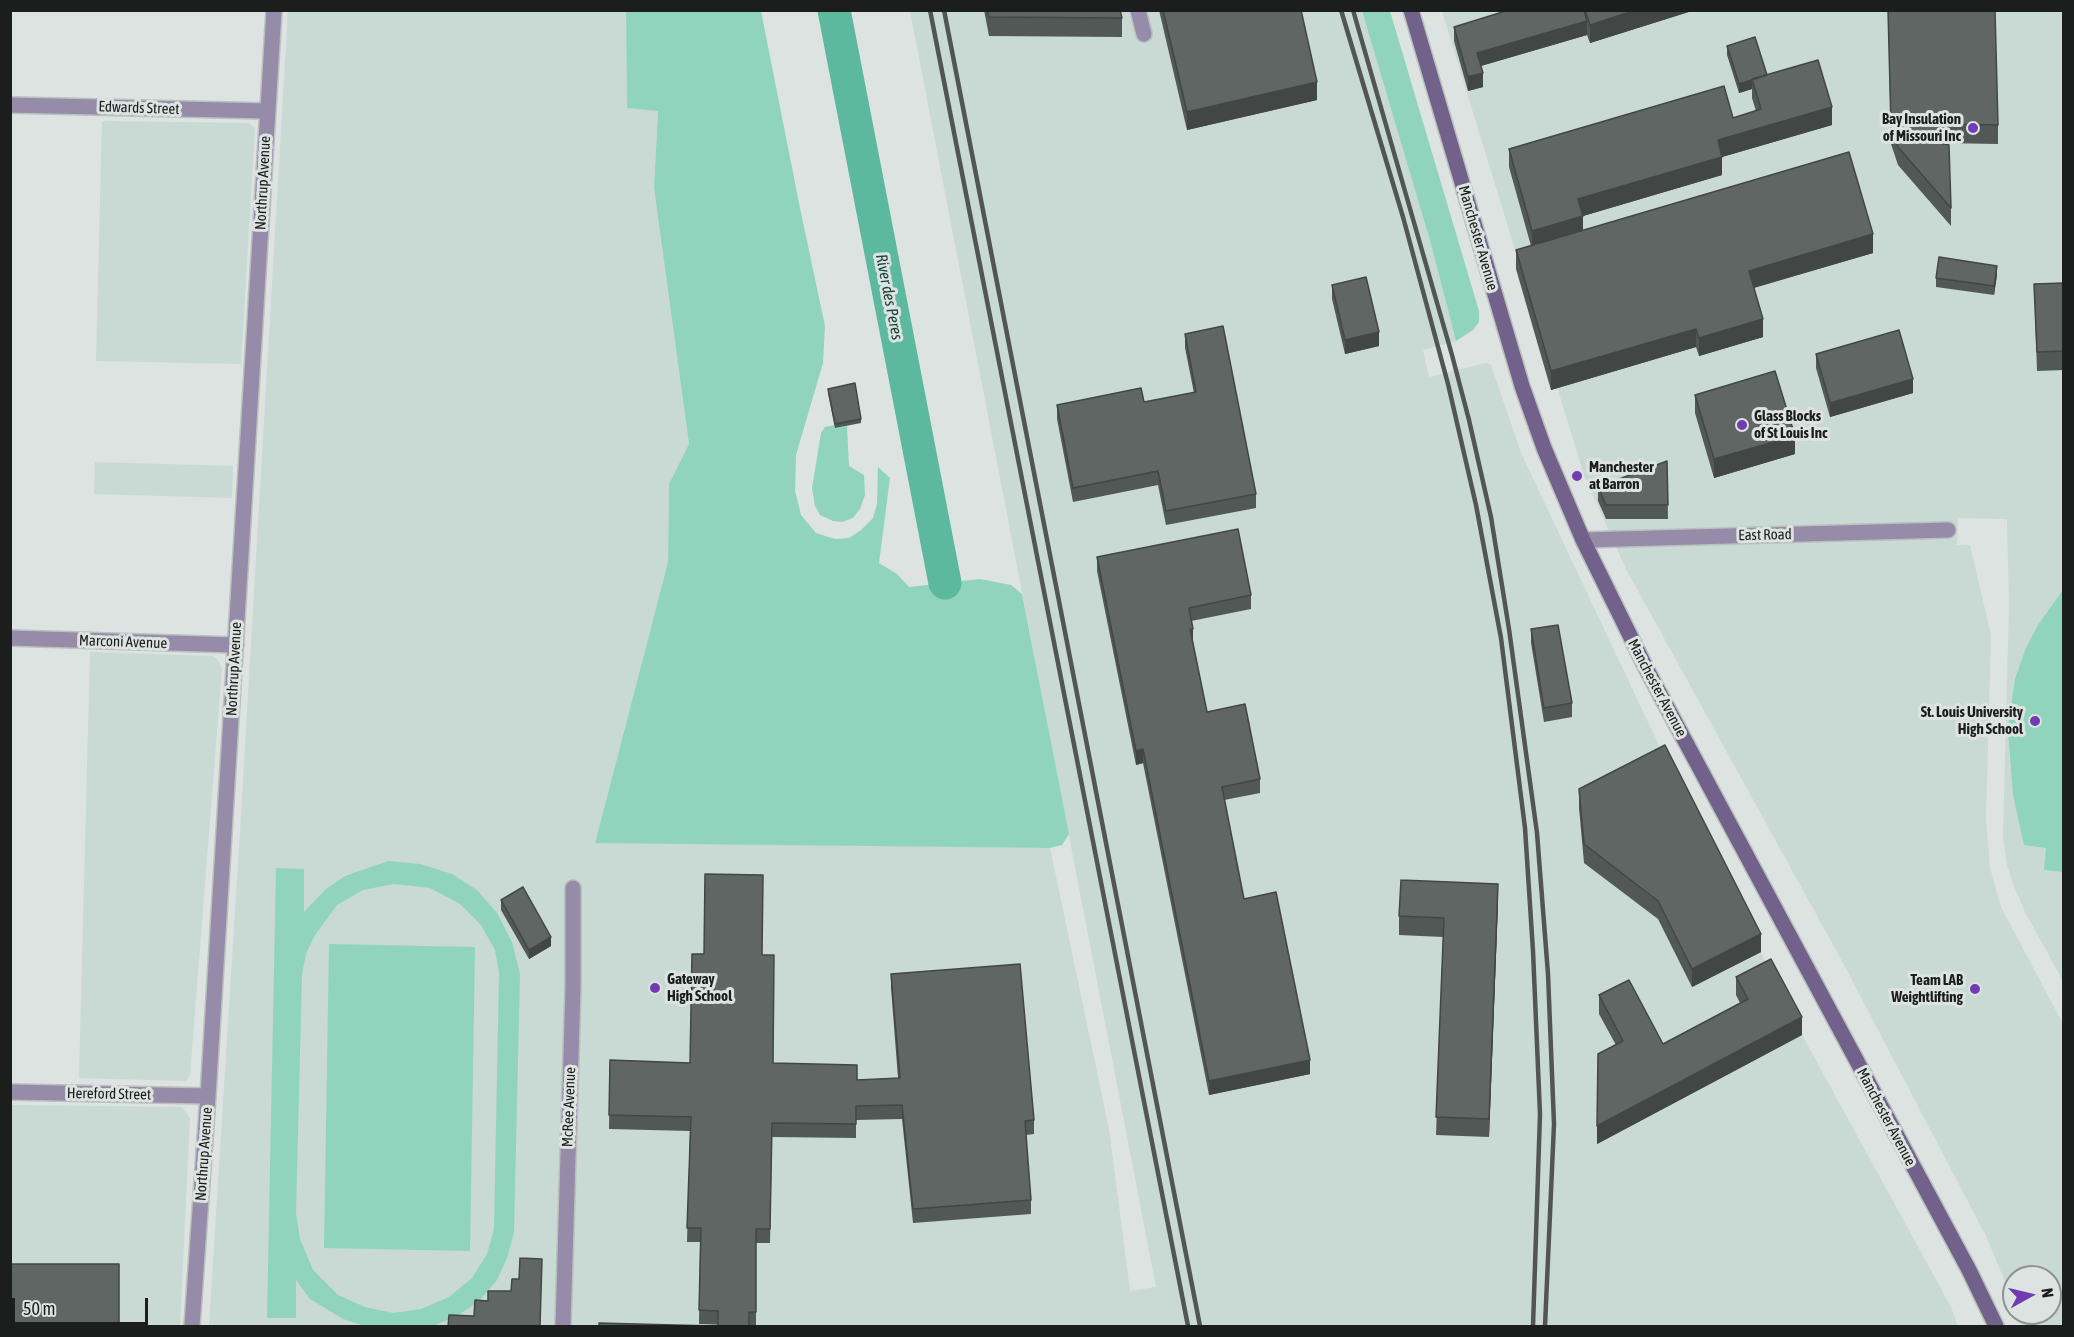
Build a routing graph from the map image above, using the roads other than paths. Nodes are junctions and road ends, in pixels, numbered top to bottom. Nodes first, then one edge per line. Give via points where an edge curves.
1 (274, 10) edge
2 (1138, 10) edge
3 (1411, 10) edge
4 (1144, 34) dead end
5 (10, 105) edge
6 (267, 111) junction
7 (1948, 530) dead end
8 (1582, 540) junction
9 (10, 638) edge
10 (236, 645) junction
11 (573, 888) dead end
12 (10, 1092) edge
13 (208, 1096) junction
14 (192, 1326) edge
15 (563, 1326) edge
16 (1996, 1326) edge

1 - 6 street, Northrup Avenue
2 - 4 street
3 - 8 main road, Manchester Avenue via 1522,386
5 - 6 street, Edwards Street
6 - 10 street, Northrup Avenue
7 - 8 street, East Road
8 - 16 main road, Manchester Avenue via 1647,670
9 - 10 street, Marconi Avenue
10 - 13 street, Northrup Avenue
11 - 15 street, McRee Avenue
12 - 13 street, Hereford Street
13 - 14 street, Northrup Avenue

